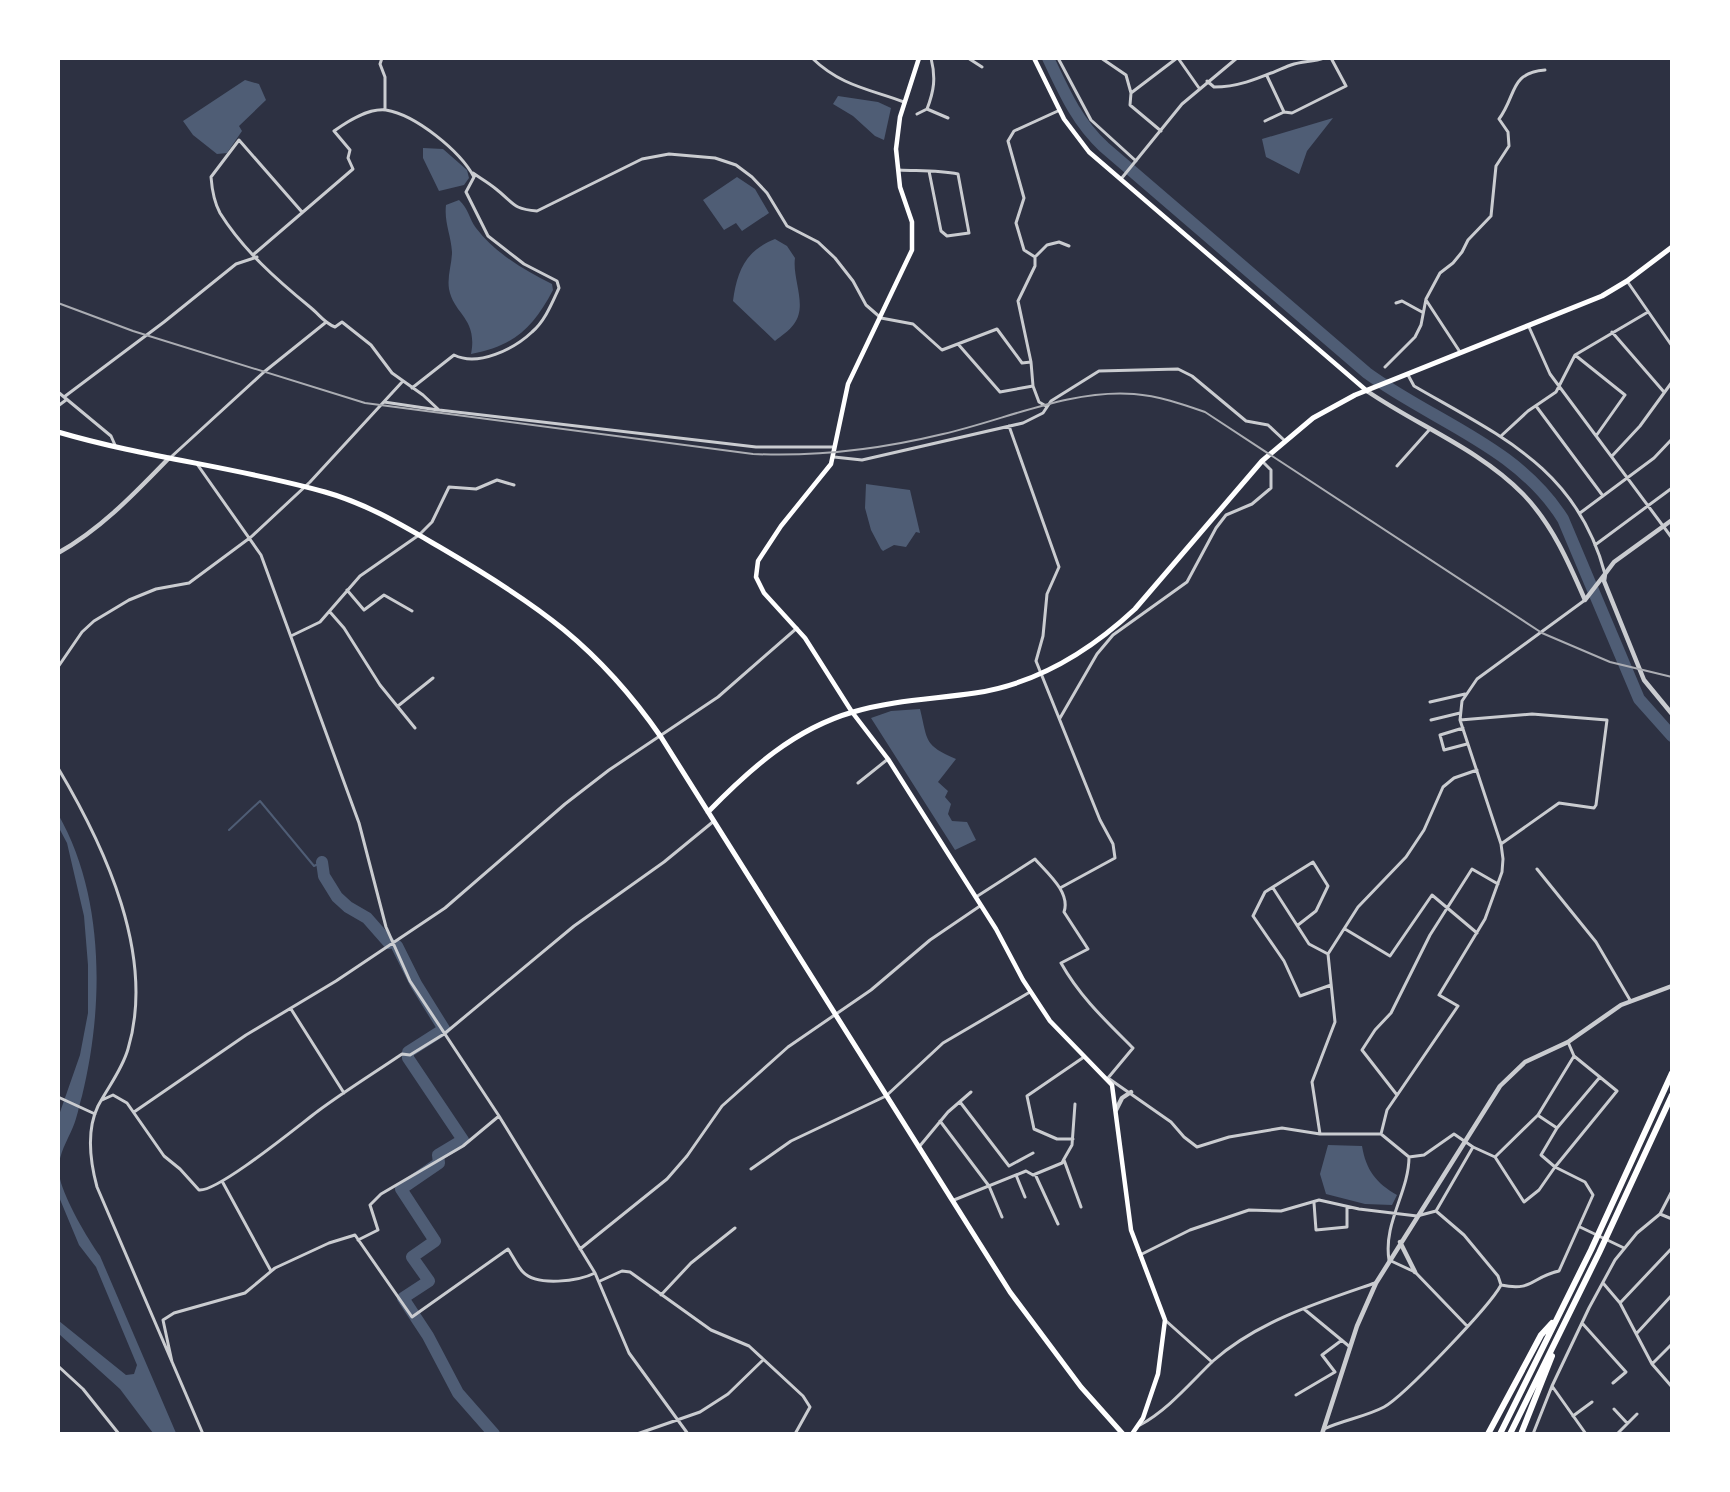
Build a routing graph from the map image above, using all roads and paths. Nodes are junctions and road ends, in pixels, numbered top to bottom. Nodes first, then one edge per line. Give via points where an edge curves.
1 (382, 58) edge
2 (812, 58) edge
3 (919, 58) edge
4 (931, 58) edge
5 (968, 58) edge
6 (1034, 58) edge
7 (1058, 58) edge
8 (1101, 58) edge
9 (1178, 58) edge
10 (1237, 58) edge
11 (1324, 58) edge
12 (1331, 58) edge
13 (1316, 60) edge
14 (982, 67) dead end
15 (1545, 70) dead end
16 (1267, 76) junction
17 (1208, 81) junction
18 (1199, 88) junction
19 (1131, 93) junction
20 (904, 102) junction
21 (927, 109) junction
22 (385, 110) junction
23 (1060, 110) junction
24 (1284, 112) junction
25 (916, 114) dead end
26 (948, 118) dead end
27 (1265, 121) dead end
28 (1161, 131) junction
29 (1136, 161) junction
30 (897, 170) junction
31 (929, 171) junction
32 (471, 172) junction
33 (1121, 179) junction
34 (302, 212) junction
35 (1069, 246) dead end
36 (1671, 247) edge
37 (255, 255) junction
38 (1035, 257) junction
39 (1627, 281) junction
40 (1426, 299) junction
41 (1396, 303) dead end
42 (1422, 312) junction
43 (1648, 312) junction
44 (881, 318) junction
45 (325, 323) junction
46 (1529, 327) junction
47 (1612, 333) junction
48 (958, 344) junction
49 (1671, 346) edge
50 (1461, 354) junction
51 (1575, 355) junction
52 (1031, 362) junction
53 (1385, 368) dead end
54 (1408, 375) junction
55 (403, 381) junction
56 (1671, 382) edge
57 (1033, 386) junction
58 (1560, 386) junction
59 (412, 388) junction
60 (1370, 389) junction
61 (58, 392) edge
62 (1664, 392) junction
63 (65, 398) junction
64 (384, 402) junction
65 (1536, 405) junction
66 (58, 406) edge
67 (1046, 406) junction
68 (439, 410) junction
69 (1009, 426) junction
70 (1430, 429) junction
71 (58, 432) edge
72 (1501, 436) junction
73 (1596, 436) junction
74 (1671, 439) edge
75 (1284, 440) junction
76 (115, 445) junction
77 (836, 447) junction
78 (1612, 456) junction
79 (834, 457) junction
80 (169, 458) junction
81 (1262, 460) junction
82 (197, 464) junction
83 (1397, 466) dead end
84 (1628, 477) junction
85 (514, 484) dead end
86 (305, 487) junction
87 (1671, 488) edge
88 (1603, 496) junction
89 (1648, 506) junction
90 (1580, 513) junction
91 (1671, 520) edge
92 (1663, 526) junction
93 (418, 535) junction
94 (251, 537) junction
95 (1671, 538) edge
96 (1595, 545) junction
97 (58, 553) edge
98 (1605, 574) junction
99 (347, 590) junction
100 (1586, 599) junction
101 (412, 611) dead end
102 (330, 612) junction
103 (797, 628) junction
104 (291, 636) junction
105 (58, 667) edge
106 (433, 678) dead end
107 (1465, 694) junction
108 (1430, 702) dead end
109 (398, 706) junction
110 (852, 712) junction
111 (1460, 712) junction
112 (1671, 714) edge
113 (1060, 718) junction
114 (1431, 720) dead end
115 (1461, 720) junction
116 (1463, 728) junction
117 (415, 729) dead end
118 (662, 737) junction
119 (1467, 744) junction
120 (888, 759) junction
121 (58, 768) edge
122 (1477, 770) junction
123 (858, 783) dead end
124 (708, 812) junction
125 (714, 821) junction
126 (1501, 844) junction
127 (1537, 869) dead end
128 (1498, 884) junction
129 (1060, 888) junction
130 (1273, 888) junction
131 (975, 898) junction
132 (980, 906) junction
133 (1448, 909) junction
134 (1298, 925) junction
135 (1345, 929) junction
136 (1477, 933) junction
137 (393, 945) junction
138 (1328, 954) junction
139 (1332, 984) junction
140 (1671, 986) edge
141 (1030, 992) junction
142 (1630, 1000) junction
143 (291, 1009) junction
144 (836, 1015) junction
145 (442, 1032) junction
146 (1568, 1042) junction
147 (1084, 1056) junction
148 (1574, 1056) junction
149 (1671, 1073) edge
150 (1600, 1077) junction
151 (1108, 1078) junction
152 (971, 1092) dead end
153 (1131, 1092) junction
154 (344, 1093) junction
155 (1397, 1095) junction
156 (1671, 1095) edge
157 (886, 1096) junction
158 (58, 1097) edge
159 (102, 1100) junction
160 (960, 1102) junction
161 (1075, 1104) dead end
162 (1116, 1110) junction
163 (134, 1112) junction
164 (93, 1113) junction
165 (1538, 1115) junction
166 (500, 1116) junction
167 (940, 1121) junction
168 (1557, 1128) junction
169 (1320, 1134) junction
170 (1381, 1134) junction
171 (1073, 1139) junction
172 (1464, 1142) junction
173 (918, 1147) junction
174 (1473, 1147) junction
175 (1032, 1153) dead end
176 (1409, 1157) junction
177 (1495, 1157) junction
178 (1064, 1159) junction
179 (1556, 1167) junction
180 (751, 1170) dead end
181 (1035, 1174) junction
182 (1016, 1175) junction
183 (222, 1181) junction
184 (989, 1186) junction
185 (1671, 1191) edge
186 (1025, 1197) dead end
187 (952, 1201) junction
188 (1314, 1203) junction
189 (1081, 1207) dead end
190 (1347, 1207) junction
191 (1394, 1211) junction
192 (1436, 1211) junction
193 (1660, 1214) junction
194 (1417, 1216) junction
195 (1002, 1217) dead end
196 (1671, 1219) edge
197 (1058, 1224) dead end
198 (1580, 1227) junction
199 (735, 1228) dead end
200 (358, 1240) junction
201 (1400, 1242) junction
202 (1624, 1248) junction
203 (1671, 1248) edge
204 (580, 1249) junction
205 (1140, 1255) junction
206 (1389, 1260) junction
207 (271, 1271) junction
208 (1415, 1272) junction
209 (596, 1273) junction
210 (600, 1281) junction
211 (1376, 1283) junction
212 (1603, 1283) junction
213 (1501, 1285) junction
214 (661, 1295) junction
215 (1671, 1295) edge
216 (1620, 1303) junction
217 (1304, 1309) junction
218 (1558, 1316) junction
219 (1567, 1319) junction
220 (1165, 1320) junction
221 (1582, 1323) junction
222 (1467, 1326) junction
223 (1637, 1333) junction
224 (1342, 1340) junction
225 (1671, 1344) edge
226 (1350, 1347) junction
227 (763, 1360) junction
228 (1212, 1362) junction
229 (1653, 1364) junction
230 (58, 1366) edge
231 (173, 1370) junction
232 (1613, 1383) dead end
233 (1552, 1386) junction
234 (1671, 1387) edge
235 (1296, 1395) dead end
236 (1592, 1402) dead end
237 (1614, 1409) dead end
238 (1637, 1414) dead end
239 (1573, 1416) junction
240 (676, 1420) junction
241 (1628, 1424) junction
242 (1139, 1425) junction
243 (1323, 1431) edge
244 (119, 1434) edge
245 (203, 1434) edge
246 (637, 1434) edge
247 (688, 1434) edge
248 (795, 1434) edge
249 (1123, 1434) edge
250 (1132, 1434) edge
251 (1488, 1434) edge
252 (1500, 1434) edge
253 (1510, 1434) edge
254 (1521, 1434) edge
255 (1533, 1434) edge
256 (1586, 1434) edge
257 (1617, 1434) edge

1 - 22 street
2 - 20 street via 832,76 852,86
3 - 20 main road
4 - 21 street via 935,74
5 - 14 street
6 - 23 main road
7 - 29 street via 1091,120
8 - 19 street via 1126,75
9 - 18 street
9 - 19 street
10 - 17 street
11 - 13 street
12 - 24 street via 1346,86 1292,112
13 - 16 street
15 - 40 street via 1532,71 1517,81 1509,106 1499,119 1508,132 1509,146 1496,166 1491,216 1453,263 1440,273
16 - 17 street via 1228,87 1214,87
16 - 24 street
17 - 18 street
18 - 28 street
19 - 28 street via 1130,105
20 - 30 main road via 897,132
21 - 25 street
21 - 26 street
22 - 32 street via 431,133 455,152
22 - 34 street via 350,119 334,131 350,150 348,158 353,169
23 - 33 main road via 1078,140
23 - 38 street via 1014,130 1008,141 1023,198 1016,223 1024,250
24 - 27 street
28 - 29 street
29 - 33 street
30 - 31 street
30 - 44 main road via 913,237 905,267
31 - 31 street via 941,231 947,237 969,233 958,174
32 - 44 street via 498,190 511,205 537,211 642,159 669,154 726,161 752,177 793,231 818,242 835,258 866,305
32 - 59 street via 474,177 466,192 488,236 524,264 550,275 560,288 532,333 496,354 463,360 454,355
33 - 60 main road
34 - 37 street
34 - 37 street via 239,140 211,177 212,191 221,214
35 - 38 street via 1059,242 1047,245
36 - 39 main road
37 - 45 street
37 - 63 street via 236,264
38 - 52 street via 1035,266 1018,301
39 - 43 street
39 - 46 main road
40 - 42 street
40 - 50 street
41 - 42 street via 1402,301
42 - 53 street via 1415,337
43 - 47 street
43 - 49 street
44 - 48 street via 913,324 942,350
44 - 77 main road via 848,384
45 - 55 street via 335,327 342,322 356,330
45 - 80 street
46 - 50 main road
46 - 58 street via 1543,361
47 - 51 street
47 - 62 street
48 - 52 street via 997,329 1022,363
48 - 57 street via 1000,392
50 - 54 main road
51 - 58 street
51 - 73 street via 1625,395
52 - 57 street
54 - 60 main road
54 - 72 street via 1414,386
55 - 59 street
55 - 64 street
56 - 62 street
57 - 67 street via 1039,402
58 - 65 street
58 - 73 street
59 - 68 street
60 - 70 street
60 - 75 main road via 1330,408
61 - 63 street
62 - 78 street
63 - 66 street
63 - 76 street via 111,436
64 - 68 street
64 - 86 street
65 - 72 street
65 - 88 street
67 - 69 street via 1043,413
67 - 75 street via 1099,371 1178,369 1246,421 1268,425
68 - 77 street via 732,445 781,449
69 - 79 street via 862,460
69 - 113 street via 1059,567 1047,594 1037,665
70 - 83 street
70 - 100 street via 1484,461 1524,495 1555,537
71 - 76 main road
72 - 90 street via 1543,466
73 - 78 street
74 - 84 street
75 - 81 main road
76 - 80 main road
77 - 79 main road
78 - 84 street
79 - 103 main road via 828,470 789,514 756,566 760,588
80 - 82 main road
80 - 97 street via 128,501
81 - 110 main road via 1135,609 1075,656 997,688
81 - 113 street via 1271,470 1271,488 1252,504 1226,515 1187,582 1113,635 1097,654
82 - 86 main road
82 - 94 street
84 - 88 street
84 - 89 street
85 - 93 street via 497,480 476,489 449,487 432,522
86 - 93 main road via 364,505
86 - 94 street
87 - 89 street
88 - 90 street
89 - 92 street
89 - 96 street
90 - 96 street
91 - 92 street
92 - 95 street
92 - 98 street via 1614,562
93 - 99 street via 360,576
93 - 118 main road via 556,620 625,687
94 - 104 street
94 - 105 street via 189,583 156,589 94,621
96 - 98 street
98 - 100 street
98 - 112 street via 1608,591 1644,680
99 - 101 street via 364,610 384,595
99 - 102 street
100 - 107 street via 1477,679
102 - 104 street via 313,626
102 - 109 street
103 - 110 main road
103 - 118 street via 718,697
104 - 137 street via 359,823
106 - 109 street
107 - 108 street
107 - 111 street
109 - 117 street
110 - 120 main road
110 - 124 main road via 817,726 780,748
111 - 114 street
111 - 115 street
113 - 129 street via 1113,844 1115,858
115 - 116 street
115 - 126 street via 1532,714 1606,720 1594,808 1559,803
116 - 119 street
116 - 119 street via 1440,735 1444,750
118 - 124 main road
118 - 137 street via 582,790 445,908
119 - 122 street
120 - 123 street
120 - 131 main road
121 - 159 street via 95,833 123,912 134,965 136,1012 128,1050
122 - 126 street
122 - 135 street via 1454,778 1443,787 1424,830 1406,857 1369,893
124 - 125 main road
125 - 144 main road
125 - 145 street
126 - 128 street via 1503,866
127 - 142 street via 1596,942
128 - 133 street via 1472,869
128 - 136 street
129 - 131 street via 1035,859
129 - 151 street via 1064,912 1088,949 1061,963 1095,1012 1133,1048
130 - 134 street
130 - 134 street via 1313,862 1328,886 1316,911
130 - 139 street via 1265,892 1253,916 1284,962 1300,996
131 - 132 main road
132 - 141 main road
132 - 144 street via 930,940
133 - 135 street via 1432,895 1390,956
133 - 136 street
133 - 155 street via 1430,935 1391,1013 1362,1050
134 - 138 street via 1309,944
135 - 138 street
136 - 155 street via 1439,995 1458,1006
137 - 143 street
137 - 145 street
138 - 139 street
139 - 169 street via 1335,1022 1312,1082
140 - 142 street
141 - 147 main road via 1058,1031
141 - 157 street via 950,1038
142 - 146 street
143 - 154 street
143 - 163 street
144 - 157 main road
144 - 204 street via 788,1047 722,1106 667,1179
145 - 154 street
145 - 166 street
146 - 148 street
146 - 172 street via 1534,1056 1508,1076
147 - 151 main road
147 - 171 street via 1027,1096 1034,1129 1057,1138
148 - 150 street
148 - 165 street
149 - 218 highway
150 - 168 street
150 - 179 street via 1617,1091
151 - 153 street
151 - 162 main road
152 - 160 street
153 - 162 street via 1122,1098
153 - 169 street via 1197,1147 1282,1128
154 - 183 street
155 - 170 street via 1387,1110
156 - 219 highway
157 - 173 main road
157 - 180 street via 791,1141
158 - 164 street
159 - 163 street via 112,1095 118,1097
159 - 164 street
160 - 167 street
160 - 175 street via 1009,1166
161 - 171 street
162 - 205 main road via 1129,1220
163 - 183 street via 164,1156 199,1190
164 - 231 street via 90,1144 97,1187
165 - 168 street
165 - 177 street
166 - 200 street via 463,1146 381,1194 370,1205 378,1230
166 - 204 street
167 - 173 street
167 - 184 street
168 - 179 street via 1541,1155
169 - 170 street
170 - 176 street
171 - 178 street
172 - 174 street
172 - 176 street via 1454,1134 1424,1155
172 - 194 street
173 - 187 main road
174 - 177 street
174 - 192 street
176 - 191 street
177 - 179 street via 1524,1202
178 - 181 street
178 - 189 street
179 - 198 street via 1585,1182 1593,1195
181 - 182 street via 1026,1171
181 - 197 street
182 - 184 street
182 - 186 street
183 - 207 street
184 - 187 street
184 - 195 street
185 - 193 street
187 - 249 main road via 1034,1326
188 - 190 street via 1319,1200
188 - 190 street via 1316,1230 1347,1227
188 - 205 street via 1281,1211 1249,1210 1190,1230
190 - 191 street
191 - 194 street
191 - 206 street via 1387,1248
192 - 194 street
192 - 213 street via 1464,1235
193 - 196 street
193 - 202 street
194 - 201 street
198 - 202 street
198 - 213 street via 1559,1271 1544,1274 1522,1288
199 - 214 street via 691,1263
200 - 207 street via 355,1235 329,1243
200 - 209 street via 412,1317 508,1249 524,1274 531,1277 580,1280
201 - 206 street
201 - 208 street
202 - 212 street
203 - 216 street
204 - 209 street
205 - 220 main road
206 - 208 street
206 - 211 street
207 - 231 street via 245,1293 174,1313 163,1320
208 - 222 street
209 - 210 street
210 - 214 street via 622,1271 630,1272
210 - 240 street via 629,1353
211 - 217 street
211 - 226 street
212 - 216 street
212 - 221 street
213 - 222 street
214 - 227 street via 711,1330 749,1346
215 - 223 street
216 - 223 street
217 - 224 street
217 - 228 street via 1278,1320
218 - 251 highway via 1541,1335
218 - 252 highway
219 - 253 highway
219 - 254 highway
220 - 228 street
220 - 242 main road via 1158,1374
221 - 232 street via 1626,1372
221 - 233 street
222 - 243 street via 1386,1406
223 - 229 street
224 - 226 street
224 - 235 street via 1322,1355 1335,1372
225 - 229 street
226 - 243 street
227 - 240 street via 728,1394 700,1412
227 - 248 street via 810,1407
228 - 242 street via 1170,1404
229 - 234 street
230 - 244 street via 85,1391
231 - 245 street
233 - 239 street
233 - 255 street
236 - 239 street
237 - 241 street
238 - 241 street
239 - 256 street
240 - 246 street
240 - 247 street
241 - 257 street
242 - 250 main road

